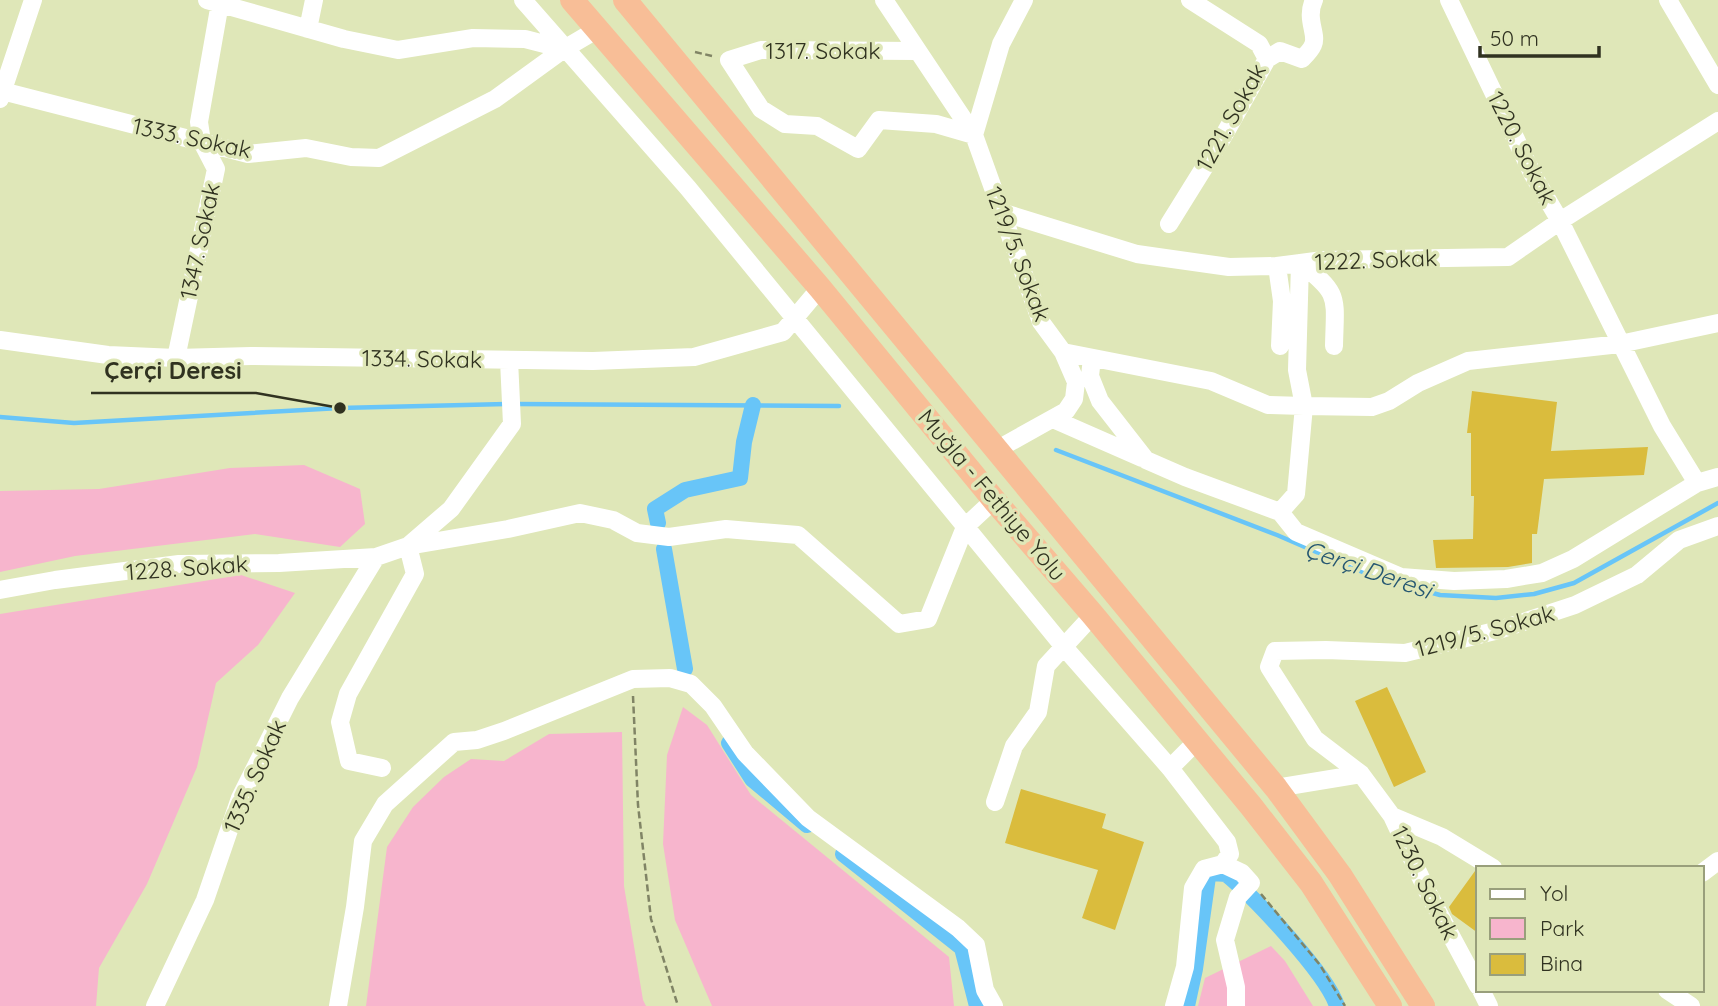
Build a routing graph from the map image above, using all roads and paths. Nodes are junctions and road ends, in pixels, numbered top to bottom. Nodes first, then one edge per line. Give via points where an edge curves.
1 (33, 0) edge
2 (314, 0) edge
3 (523, 0) edge
4 (572, 0) edge
5 (625, 0) edge
6 (884, 0) edge
7 (1024, 0) edge
8 (1189, 0) edge
9 (1314, 0) edge
10 (1449, 0) edge
11 (1668, 0) edge
12 (213, 1) edge
13 (308, 29) junction
14 (597, 29) junction
15 (564, 49) junction
16 (918, 51) junction
17 (1267, 59) junction
18 (1718, 85) edge
19 (1, 95) edge
20 (1718, 121) edge
21 (974, 135) junction
22 (202, 142) junction
23 (1001, 212) junction
24 (1559, 221) junction
25 (1169, 224) dead end
26 (1300, 262) junction
27 (1277, 267) junction
28 (820, 288) junction
29 (795, 317) junction
30 (1718, 323) edge
31 (0, 340) edge
32 (1620, 345) junction
33 (1280, 346) dead end
34 (1334, 346) dead end
35 (1063, 352) junction
36 (176, 358) junction
37 (1092, 358) junction
38 (509, 360) junction
39 (1304, 406) junction
40 (1053, 419) junction
41 (996, 450) junction
42 (1146, 460) junction
43 (1718, 477) edge
44 (1697, 483) junction
45 (994, 500) junction
46 (1280, 512) junction
47 (1718, 526) edge
48 (965, 527) junction
49 (408, 546) junction
50 (376, 557) junction
51 (0, 590) edge
52 (1093, 615) junction
53 (1064, 647) junction
54 (633, 679) junction
55 (1197, 741) junction
56 (383, 768) dead end
57 (1170, 768) junction
58 (1361, 774) junction
59 (1276, 788) junction
60 (995, 802) dead end
61 (1392, 816) junction
62 (1223, 864) junction
63 (1490, 866) edge
64 (1251, 883) junction
65 (1476, 982) edge
66 (1670, 992) edge
67 (155, 1006) edge
68 (338, 1006) edge
69 (678, 1006) edge
70 (994, 1006) edge
71 (1174, 1006) edge
72 (1236, 1006) edge
73 (1345, 1006) edge
74 (1390, 1006) edge
75 (1423, 1006) edge
76 (1691, 1006) edge

1 - 19 street
2 - 13 street
3 - 15 street
4 - 14 highway, Muğla - Fethiye Yolu
5 - 41 highway, Muğla - Fethiye Yolu
6 - 16 street, 1219/5. Sokak
7 - 21 street via 1000,44
8 - 17 street, 1221. Sokak via 1259,44
9 - 17 street via 1310,22 1313,46 1302,59 1280,51
10 - 24 street, 1220. Sokak
11 - 18 street
12 - 13 street
12 - 22 street, 1347. Sokak via 199,122
13 - 15 street via 398,50 472,38 525,39
14 - 15 street, 1333. Sokak
14 - 28 highway, Muğla - Fethiye Yolu
15 - 22 street, 1333. Sokak via 495,99 379,158 306,148 248,155
15 - 29 street
16 - 21 street, 1219/5. Sokak
16 - 21 street, 1317. Sokak via 761,50 729,60 761,109 785,124 817,126 858,149 879,120 936,124
17 - 25 street, 1221. Sokak
19 - 22 street, 1333. Sokak
20 - 24 street, 1222. Sokak
21 - 23 street, 1219/5. Sokak
22 - 36 street, 1347. Sokak via 216,169
23 - 27 street, 1222. Sokak via 1137,254 1229,267
23 - 35 street, 1219/5. Sokak via 1041,322
24 - 26 street, 1222. Sokak via 1508,257
24 - 32 street, 1220. Sokak
26 - 27 street, 1222. Sokak
26 - 34 street via 1324,281 1335,298
26 - 39 street via 1297,370
27 - 33 street via 1282,301
28 - 29 street, 1334. Sokak
28 - 45 highway, Muğla - Fethiye Yolu
29 - 38 street, 1334. Sokak via 783,332 694,357
29 - 48 street
30 - 32 street
31 - 36 street, 1334. Sokak via 108,355
32 - 39 street via 1468,361 1372,407
32 - 44 street, 1220. Sokak
35 - 37 street
35 - 40 street, 1219/5. Sokak via 1076,382 1074,399
36 - 38 street, 1334. Sokak
37 - 39 street via 1211,381 1268,405
37 - 42 street via 1090,376 1100,401
38 - 49 street via 512,424 451,509
39 - 46 street via 1296,494
40 - 41 street, 1219/5. Sokak
40 - 42 street
41 - 59 highway, Muğla - Fethiye Yolu
42 - 46 street
43 - 44 street
44 - 46 street via 1573,559 1542,573 1506,579 1401,576 1296,532
45 - 48 street
45 - 52 highway, Muğla - Fethiye Yolu
47 - 58 street, 1219/5. Sokak via 1679,540 1637,575 1575,605 1500,631 1405,653 1275,651 1269,667 1315,739
48 - 49 street via 928,619 899,624 798,535 726,529 670,537 637,533 613,520 580,513
48 - 53 street
49 - 50 street, 1228. Sokak
49 - 56 street via 415,574 348,694 340,722 349,761
50 - 51 street, 1228. Sokak via 179,564
50 - 67 street, 1335. Sokak via 290,698 240,798 205,901
52 - 53 street
52 - 55 highway, Muğla - Fethiye Yolu
53 - 57 street
53 - 60 street via 1046,666 1038,712 1014,746
54 - 68 street via 504,731 454,742 386,804 363,841
54 - 69 path via 638,805 651,919
54 - 70 street via 670,678 691,684 713,706 745,753 808,818 976,945 985,990
55 - 57 street
55 - 74 highway, Muğla - Fethiye Yolu via 1311,883
57 - 62 street via 1227,842 1230,854
58 - 59 street
58 - 61 street, 1219/5. Sokak
59 - 75 highway, Muğla - Fethiye Yolu via 1340,876
61 - 63 street via 1442,837
61 - 65 street, 1230. Sokak
62 - 64 street
62 - 71 street via 1204,869 1193,888 1185,967
64 - 72 street via 1238,897 1225,940 1237,987
64 - 73 path via 1320,965
66 - 76 street

